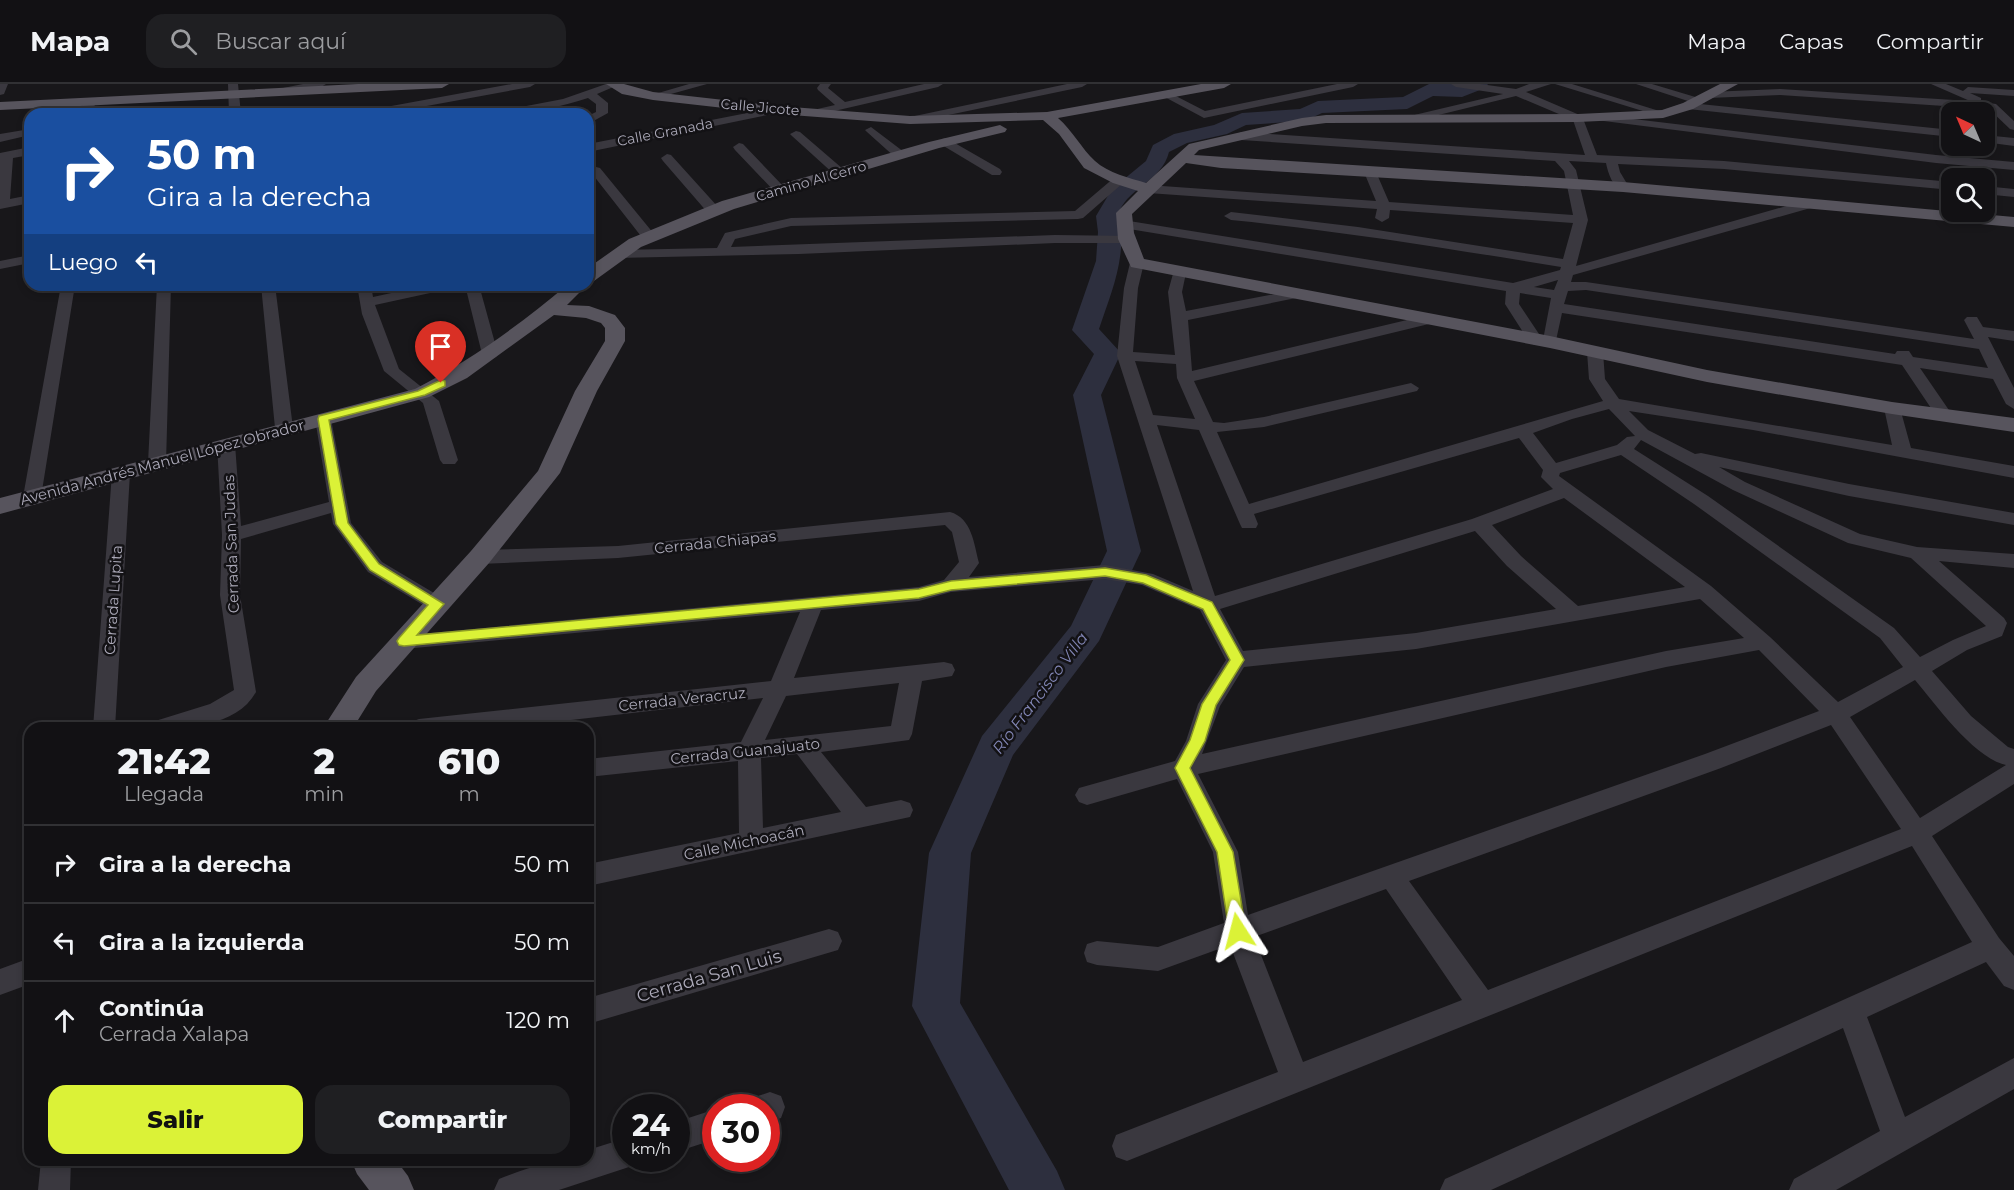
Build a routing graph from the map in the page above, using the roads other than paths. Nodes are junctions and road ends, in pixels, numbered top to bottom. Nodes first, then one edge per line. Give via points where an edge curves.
1 (3, 84) edge
2 (321, 84) edge
3 (442, 84) edge
4 (530, 84) edge
5 (613, 84) edge
6 (702, 84) edge
7 (826, 84) edge
8 (938, 84) edge
9 (1014, 84) edge
10 (1082, 84) edge
11 (1220, 84) edge
12 (1353, 84) edge
13 (1456, 84) edge
14 (1546, 84) edge
15 (1560, 84) edge
16 (1641, 84) edge
17 (1892, 84) edge
18 (1936, 84) edge
19 (1727, 85) edge
20 (233, 89) edge
21 (1816, 89) edge
22 (1950, 89) junction
23 (464, 90) edge
24 (1170, 90) edge
25 (282, 91) junction
26 (0, 92) edge
27 (1516, 92) junction
28 (2014, 93) edge
29 (590, 94) junction
30 (653, 96) junction
31 (1017, 98) junction
32 (1889, 99) junction
33 (1699, 101) junction
34 (1982, 102) edge
35 (1941, 103) edge
36 (0, 106) edge
37 (843, 106) junction
38 (1995, 106) edge
39 (89, 108) edge
40 (235, 108) edge
41 (389, 108) edge
42 (532, 108) edge
43 (1995, 109) edge
44 (2014, 109) edge
45 (778, 110) junction
46 (817, 112) junction
47 (1663, 114) junction
48 (1047, 116) junction
49 (1414, 117) junction
50 (594, 118) edge
51 (1578, 118) junction
52 (1600, 118) junction
53 (910, 120) junction
54 (1840, 124) junction
55 (2014, 126) edge
56 (871, 130) dead end
57 (24, 133) edge
58 (1941, 133) edge
59 (796, 134) dead end
60 (1241, 136) junction
61 (0, 138) edge
62 (1995, 139) edge
63 (946, 142) junction
64 (2014, 142) edge
65 (594, 147) edge
66 (739, 147) dead end
67 (1840, 148) junction
68 (24, 152) edge
69 (900, 155) junction
70 (3, 156) edge
71 (1557, 156) junction
72 (667, 158) dead end
73 (1180, 158) junction
74 (1592, 158) junction
75 (1611, 158) junction
76 (2014, 166) edge
77 (596, 171) dead end
78 (839, 172) junction
79 (996, 172) dead end
80 (1370, 172) junction
81 (2, 179) edge
82 (1119, 180) junction
83 (1572, 185) junction
84 (1941, 185) edge
85 (1623, 187) junction
86 (1148, 189) junction
87 (780, 190) junction
88 (1995, 191) edge
89 (2014, 193) edge
90 (1254, 196) junction
91 (24, 200) edge
92 (1809, 204) junction
93 (1, 205) edge
94 (1384, 205) junction
95 (1231, 216) junction
96 (1581, 220) junction
97 (716, 222) junction
98 (815, 222) junction
99 (2014, 222) edge
100 (1125, 232) junction
101 (1380, 233) junction
102 (649, 237) junction
103 (1213, 239) junction
104 (1349, 245) junction
105 (722, 250) junction
106 (799, 250) junction
107 (617, 254) junction
108 (24, 260) edge
109 (1137, 263) junction
110 (0, 265) edge
111 (594, 272) edge
112 (1179, 273) junction
113 (1562, 286) junction
114 (1514, 288) junction
115 (67, 291) edge
116 (164, 291) edge
117 (269, 291) edge
118 (366, 291) edge
119 (420, 291) edge
120 (474, 291) edge
121 (571, 291) edge
122 (1296, 294) junction
123 (369, 302) junction
124 (550, 309) junction
125 (1180, 316) junction
126 (1428, 320) junction
127 (1877, 328) junction
128 (1978, 332) junction
129 (2014, 336) edge
130 (1543, 341) junction
131 (1595, 352) junction
132 (490, 354) junction
133 (1125, 356) junction
134 (1184, 360) junction
135 (1909, 360) junction
136 (2000, 375) junction
137 (1185, 378) junction
138 (1411, 388) dead end
139 (422, 393) junction
140 (1613, 403) junction
141 (2014, 404) edge
142 (1893, 408) junction
143 (1945, 416) junction
144 (323, 419) junction
145 (1147, 419) junction
146 (2014, 425) edge
147 (284, 428) junction
148 (1207, 428) junction
149 (1523, 431) junction
150 (1642, 434) junction
151 (226, 444) junction
152 (1623, 449) junction
153 (1903, 453) junction
154 (1683, 454) junction
155 (449, 460) dead end
156 (157, 463) junction
157 (1552, 470) junction
158 (2014, 472) edge
159 (121, 473) junction
160 (1738, 486) junction
161 (1566, 491) junction
162 (32, 497) junction
163 (1701, 500) junction
164 (339, 505) junction
165 (0, 506) edge
166 (2014, 519) edge
167 (1479, 523) junction
168 (232, 535) junction
169 (1917, 553) junction
170 (480, 557) junction
171 (2014, 561) edge
172 (951, 585) junction
173 (1704, 591) junction
174 (814, 603) junction
175 (437, 604) junction
176 (1208, 605) junction
177 (1574, 614) junction
178 (404, 641) junction
179 (1763, 642) junction
180 (1237, 660) junction
181 (1918, 668) junction
182 (944, 670) dead end
183 (912, 674) junction
184 (779, 688) junction
185 (1836, 714) junction
186 (104, 722) edge
187 (180, 722) edge
188 (341, 722) edge
189 (473, 722) edge
190 (802, 744) junction
191 (749, 750) junction
192 (2014, 758) edge
193 (594, 767) edge
194 (1183, 768) junction
195 (2014, 772) edge
196 (1087, 795) dead end
197 (901, 810) dead end
198 (860, 818) junction
199 (1915, 834) junction
200 (751, 841) junction
201 (594, 874) edge
202 (1391, 876) junction
203 (1238, 931) junction
204 (829, 941) dead end
205 (1990, 948) junction
206 (1097, 953) dead end
207 (24, 973) edge
208 (2014, 977) edge
209 (0, 982) edge
210 (1483, 1006) junction
211 (594, 1009) edge
212 (1851, 1010) junction
213 (2014, 1073) edge
214 (1295, 1079) junction
215 (1898, 1138) junction
216 (1127, 1146) dead end
217 (612, 1157) edge
218 (594, 1163) edge
219 (56, 1166) edge
220 (376, 1166) edge
221 (585, 1166) edge
222 (54, 1190) edge
223 (394, 1190) edge
224 (510, 1190) edge
225 (1456, 1190) edge
226 (1805, 1190) edge

1 - 26 street
2 - 25 street
3 - 25 main road
4 - 23 street
5 - 29 street
5 - 30 main road, Calle Jicote
6 - 30 street
7 - 37 street via 822,88
8 - 37 street
9 - 31 street
10 - 31 street
11 - 24 main road via 1188,91
12 - 24 street via 1204,115
13 - 27 street
14 - 27 street
15 - 47 street
16 - 33 street
17 - 32 street
18 - 22 street
19 - 33 main road
20 - 25 main road
20 - 39 main road
20 - 40 street
21 - 32 street
21 - 33 street
22 - 28 street
22 - 34 street
23 - 41 street
24 - 48 main road
27 - 49 street
27 - 51 street
29 - 42 street
29 - 50 street via 602,103 602,113
30 - 45 main road, Calle Jicote
31 - 53 street
32 - 35 street
33 - 47 main road
33 - 54 street
36 - 39 main road
37 - 46 street
38 - 44 street
43 - 55 street
45 - 46 main road, Calle Jicote
45 - 65 street, Calle Granada
46 - 53 main road, Calle Jicote
47 - 52 main road
48 - 53 main road, Calle Jicote
48 - 63 main road, Camino Al Cerro
48 - 82 main road via 1090,165
49 - 51 main road
49 - 60 main road via 1326,119
51 - 52 main road
51 - 74 street
52 - 67 street
54 - 58 street
54 - 67 street
56 - 69 street
57 - 61 street
59 - 78 street
60 - 71 street
60 - 73 main road via 1194,147
62 - 64 street
63 - 69 main road, Camino Al Cerro
63 - 79 street
66 - 87 street
67 - 76 street
68 - 70 street
69 - 78 main road, Camino Al Cerro
70 - 81 street
71 - 74 street
71 - 83 street via 1570,170
72 - 97 street
73 - 80 main road
73 - 86 main road
74 - 75 street
75 - 84 street
75 - 85 street
77 - 102 street
78 - 87 main road, Camino Al Cerro
80 - 83 main road
80 - 94 street
81 - 93 street
82 - 86 main road
82 - 98 street via 1078,215
83 - 85 main road
83 - 96 street
85 - 92 main road
86 - 90 street
86 - 100 main road via 1124,213
87 - 97 main road, Camino Al Cerro
88 - 89 street
90 - 94 street
90 - 95 street via 1246,207
91 - 93 street
92 - 99 main road
92 - 113 street
94 - 96 street
94 - 101 street
95 - 103 street
95 - 104 street via 1294,221
96 - 113 street
97 - 98 street
97 - 102 main road, Camino Al Cerro
97 - 105 street
98 - 106 street
100 - 103 street
100 - 106 street via 1055,239
100 - 109 main road
101 - 104 street
101 - 113 street
102 - 107 main road, Camino Al Cerro
103 - 104 street
104 - 114 street
105 - 106 street
105 - 107 street
107 - 111 main road, Camino Al Cerro
108 - 110 street
109 - 112 main road
109 - 133 street
112 - 122 main road
112 - 125 street via 1174,292
113 - 114 street
113 - 114 street
113 - 127 street via 1586,286
113 - 130 street
113 - 135 street
114 - 130 street via 1512,304
115 - 162 street
116 - 156 street
117 - 147 street
118 - 123 street
119 - 123 street
120 - 132 street
121 - 124 main road
122 - 125 street
122 - 126 main road
123 - 139 street via 369,314 392,371
124 - 132 main road
124 - 170 main road via 589,312 608,319 615,328 615,340 548,473
125 - 134 street
126 - 130 main road
126 - 137 street
127 - 128 street
127 - 135 street
128 - 129 street
128 - 136 street
130 - 131 main road
131 - 140 street via 1597,379
131 - 142 main road
132 - 139 main road, Avenida Andrés Manuel López Obrador
133 - 134 street
133 - 145 street
134 - 137 street
135 - 136 street
135 - 143 street
136 - 141 street
137 - 148 street
138 - 148 street via 1264,422
139 - 144 main road, Avenida Andrés Manuel López Obrador
139 - 155 street via 431,401
140 - 149 street
140 - 150 street
140 - 153 street
142 - 143 main road
142 - 153 street
143 - 146 main road
144 - 147 main road, Avenida Andrés Manuel López Obrador
144 - 164 street
145 - 148 street
145 - 176 street
147 - 151 main road, Avenida Andrés Manuel López Obrador
148 - 149 street via 1247,518
149 - 157 street
150 - 152 street
150 - 154 street
151 - 156 main road, Avenida Andrés Manuel López Obrador
151 - 168 street, Cerrada San Judas
152 - 157 street
152 - 163 street
153 - 158 street
154 - 160 street
154 - 166 street via 1849,490
156 - 159 main road, Avenida Andrés Manuel López Obrador
157 - 161 street via 1550,477
159 - 162 main road, Avenida Andrés Manuel López Obrador
159 - 186 street, Cerrada Lupita
160 - 163 street
160 - 169 street via 1855,539
161 - 167 street
161 - 173 street
162 - 165 main road, Avenida Andrés Manuel López Obrador
163 - 181 street via 1887,633
164 - 168 street
164 - 175 street via 342,524 375,567
167 - 176 street
167 - 177 street via 1514,561
168 - 187 street, Cerrada San Judas via 230,595 245,692 229,707
169 - 171 street
169 - 181 street via 1998,623 1995,631
170 - 172 street, Cerrada Chiapas via 618,552 951,518 961,530 969,563
170 - 175 main road
172 - 174 street via 919,594
172 - 176 street via 1105,572 1146,579
173 - 177 street
173 - 179 street
174 - 178 street
174 - 184 street
175 - 178 main road
176 - 180 street
177 - 180 street via 1416,641
178 - 188 main road via 366,684
179 - 185 street
179 - 194 street via 1666,658
180 - 194 street via 1209,704
181 - 185 street
181 - 192 street via 1963,722 2001,755
182 - 183 street, Cerrada Veracruz
183 - 184 street, Cerrada Veracruz
183 - 190 street, Cerrada Guanajuato via 901,734
184 - 189 street, Cerrada Veracruz
184 - 191 street
185 - 199 street
185 - 202 street
190 - 191 street, Cerrada Guanajuato
190 - 198 street
191 - 193 street, Cerrada Guanajuato
191 - 200 street
194 - 196 street
194 - 203 street via 1225,852
195 - 199 street
197 - 198 street, Calle Michoacán
198 - 200 street, Calle Michoacán
199 - 205 street
199 - 210 street
200 - 201 street, Calle Michoacán
202 - 203 street
202 - 210 street
203 - 206 street via 1158,959
203 - 214 street
204 - 211 street, Cerrada San Luis
205 - 208 street
205 - 212 street
207 - 209 street
210 - 214 street
212 - 215 street
212 - 225 street
213 - 215 street
214 - 216 street
215 - 226 street
217 - 218 street
219 - 222 street
220 - 223 main road
221 - 224 street

